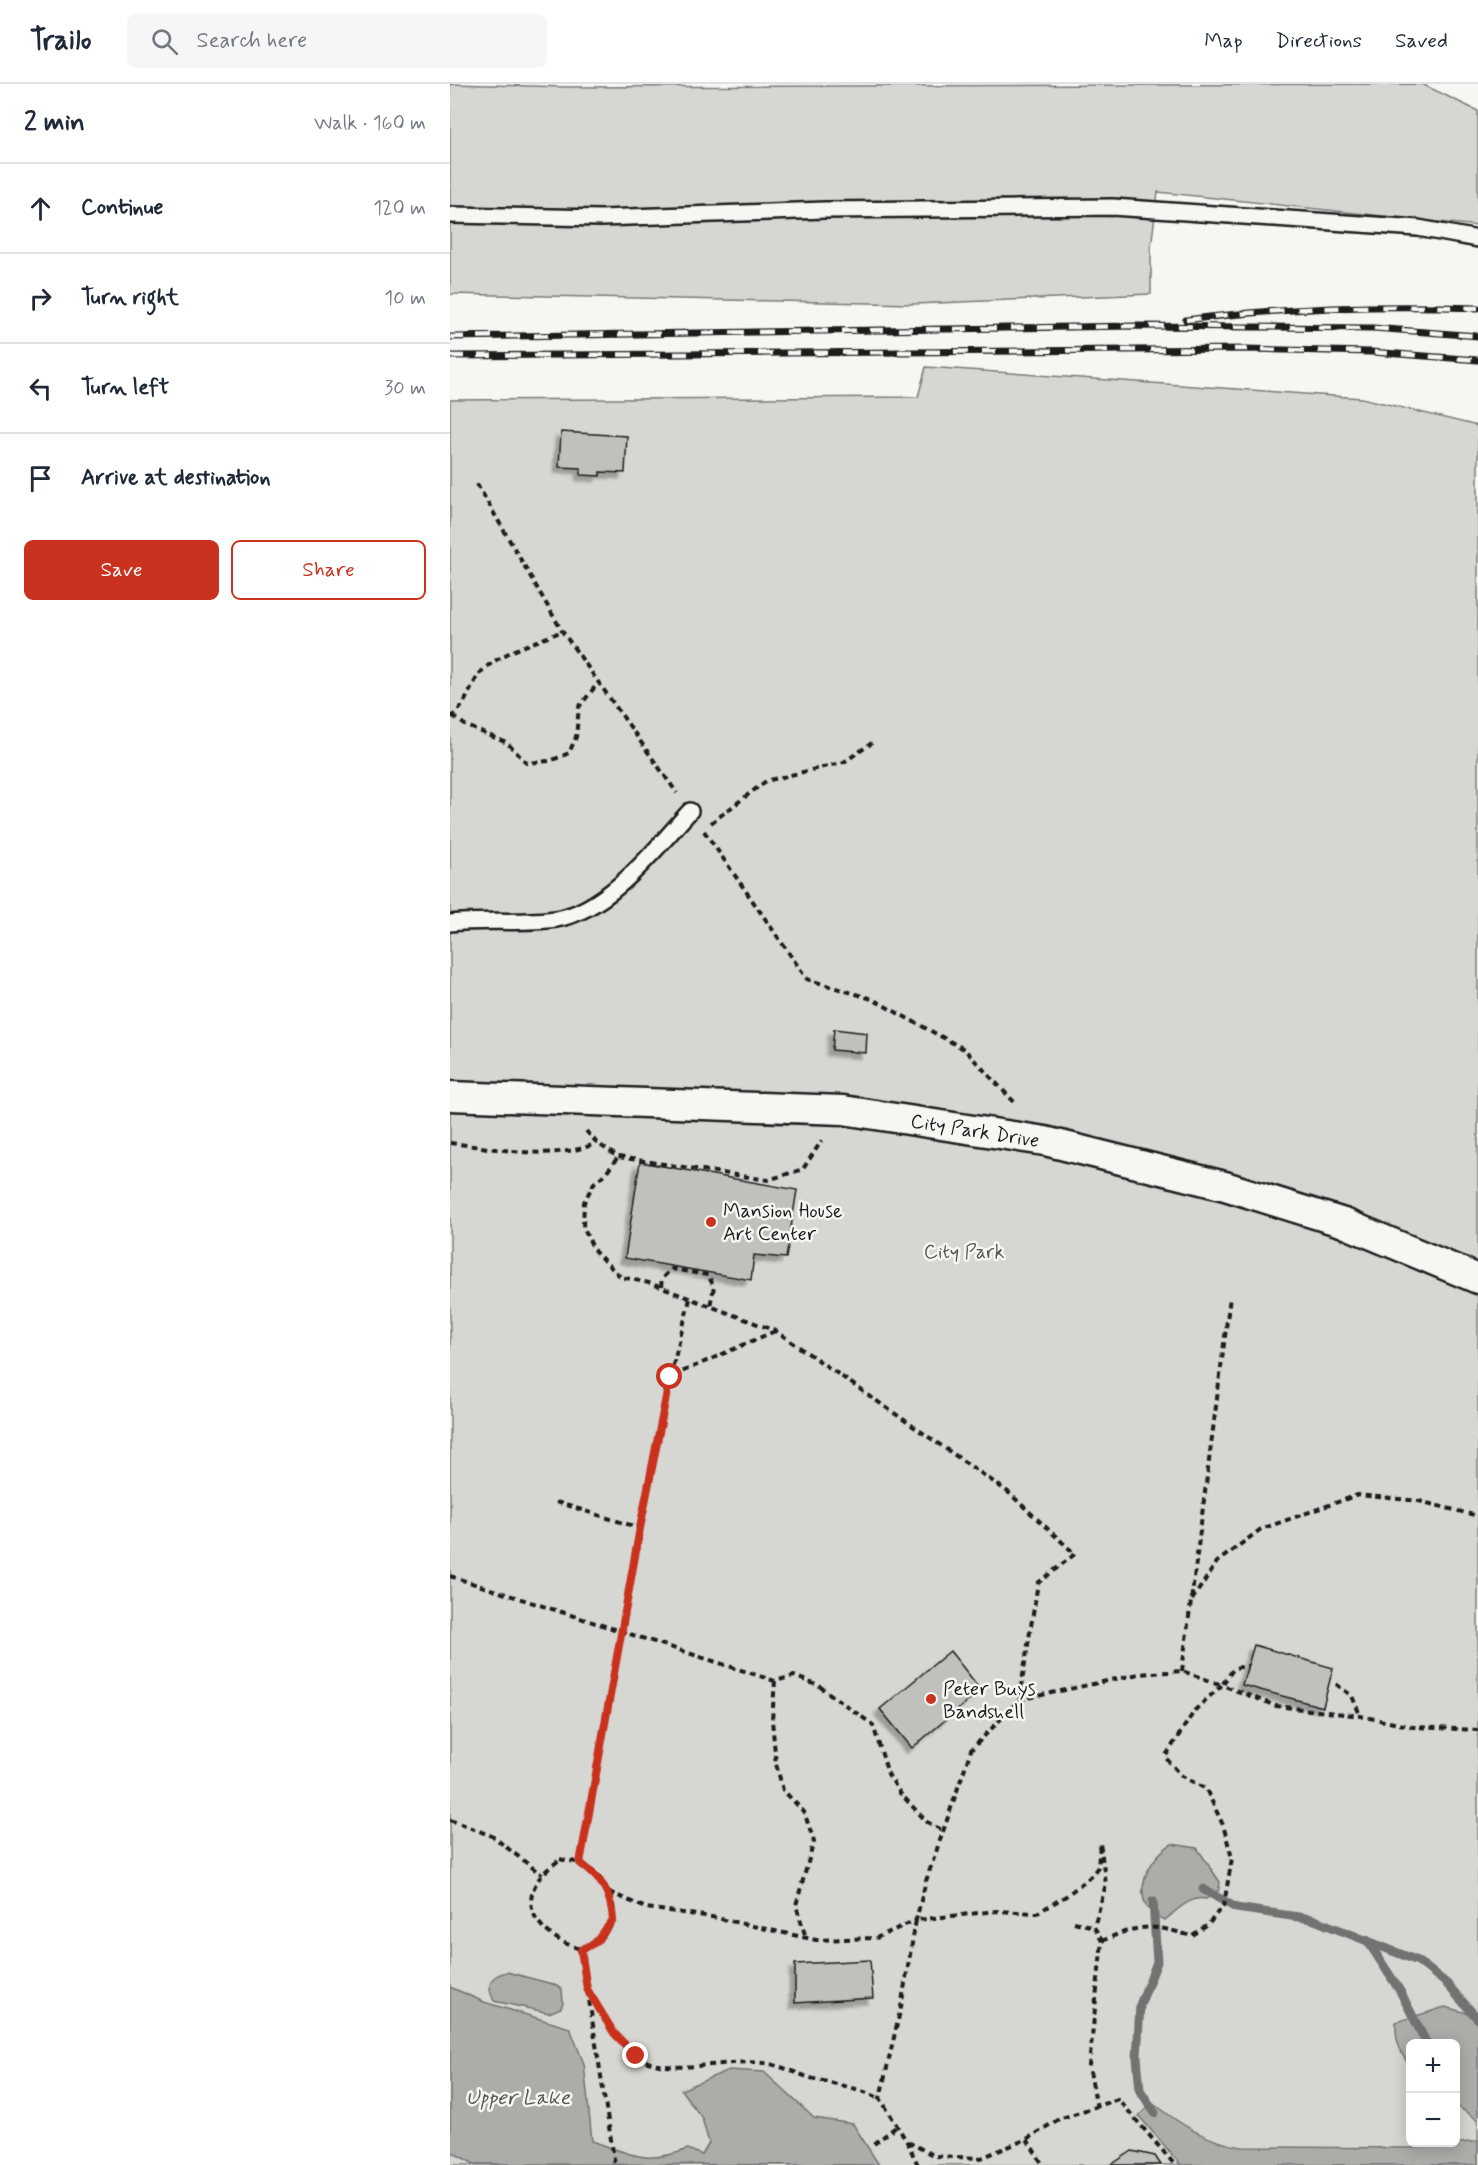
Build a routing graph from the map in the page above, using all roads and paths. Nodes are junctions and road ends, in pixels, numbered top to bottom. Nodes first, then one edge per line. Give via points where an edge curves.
1 (450, 215) edge
2 (1478, 239) edge
3 (477, 484) dead end
4 (562, 631) junction
5 (598, 683) junction
6 (452, 716) edge
7 (872, 742) dead end
8 (690, 811) joint
9 (450, 923) edge
10 (450, 1096) edge
11 (561, 1100) junction
12 (860, 1112) junction
13 (1024, 1113) dead end
14 (450, 1143) edge
15 (597, 1143) junction
16 (618, 1157) junction
17 (1478, 1279) edge
18 (661, 1287) junction
19 (1230, 1297) dead end
20 (690, 1299) junction
21 (710, 1306) junction
22 (776, 1331) junction
23 (670, 1377) junction
24 (556, 1502) dead end
25 (1478, 1516) edge
26 (640, 1528) junction
27 (450, 1576) edge
28 (1191, 1601) junction
29 (621, 1631) junction
30 (1248, 1666) dead end
31 (1182, 1671) junction
32 (775, 1681) junction
33 (1336, 1684) dead end
34 (1222, 1685) junction
35 (1019, 1700) junction
36 (1360, 1716) junction
37 (1478, 1730) edge
38 (450, 1820) edge
39 (944, 1831) junction
40 (580, 1863) junction
41 (542, 1875) junction
42 (609, 1892) junction
43 (916, 1920) junction
44 (1074, 1922) dead end
45 (1094, 1928) junction
46 (806, 1938) junction
47 (1102, 1941) junction
48 (581, 1950) junction
49 (587, 1989) junction
50 (880, 2098) junction
51 (1097, 2108) junction
52 (897, 2126) junction
53 (1027, 2139) junction
54 (907, 2142) junction
55 (874, 2144) dead end
56 (615, 2165) edge
57 (918, 2165) edge
58 (1043, 2165) edge
59 (1175, 2165) edge

1 - 2 lane via 601,218 825,210 1113,207 1418,228
3 - 4 path
4 - 5 path
4 - 6 path via 491,664 473,681
5 - 6 path via 579,707 576,736 569,753 550,761 527,763 507,743 465,726
5 - 8 path
7 - 13 path via 844,762 766,781 703,829 807,979 872,999 964,1049
8 - 9 lane via 633,874 597,902 558,919
10 - 11 street, City Park Drive
11 - 12 street, City Park Drive
11 - 15 path
12 - 16 path via 829,1129 803,1169 768,1180
12 - 17 street, City Park Drive via 1045,1141 1225,1186 1344,1223
14 - 15 path via 555,1152 578,1151
15 - 16 path
16 - 18 path via 594,1182 584,1202 583,1227 595,1252 621,1277
18 - 20 path
18 - 21 path via 662,1278 672,1269 708,1275 714,1287
19 - 28 path
20 - 21 path
20 - 23 path
21 - 22 path
22 - 23 path
22 - 35 path via 1008,1492 1075,1554 1038,1583
23 - 26 path
24 - 26 path
25 - 28 path via 1419,1502 1358,1495 1261,1529 1217,1562
26 - 29 path
27 - 29 path
28 - 31 path
29 - 32 path
29 - 40 path
30 - 34 path via 1234,1668
31 - 34 path
31 - 35 path via 1139,1674
32 - 39 path via 794,1676 819,1686 873,1725 888,1774 900,1793 927,1822
32 - 46 path via 772,1720 776,1764 783,1790 804,1812 814,1841 796,1905
33 - 36 path via 1352,1696
34 - 36 path via 1276,1706
34 - 47 path via 1195,1710 1165,1757 1182,1776 1206,1789 1223,1826 1232,1858 1224,1904 1208,1925 1191,1936 1143,1926
35 - 39 path via 971,1750
36 - 37 path via 1413,1727
38 - 41 path via 492,1836
39 - 43 path
40 - 41 path via 560,1859
40 - 42 path via 599,1877
41 - 48 path via 532,1894 533,1912 544,1931 560,1944
42 - 46 path via 646,1908 712,1917
42 - 48 path via 613,1920 596,1942
43 - 45 path via 996,1911 1037,1913 1090,1878 1098,1867 1100,1843 1106,1884
43 - 46 path via 876,1938
43 - 50 path
44 - 45 path
45 - 47 path
47 - 51 path via 1089,2066
48 - 49 path
49 - 50 path via 614,2033 636,2056 675,2068 718,2062 770,2064
49 - 56 path
50 - 52 path
51 - 53 path via 1059,2119
51 - 59 path via 1118,2099
52 - 54 path
52 - 55 path
53 - 54 path via 997,2153 971,2159 935,2156
53 - 58 path
54 - 57 path

